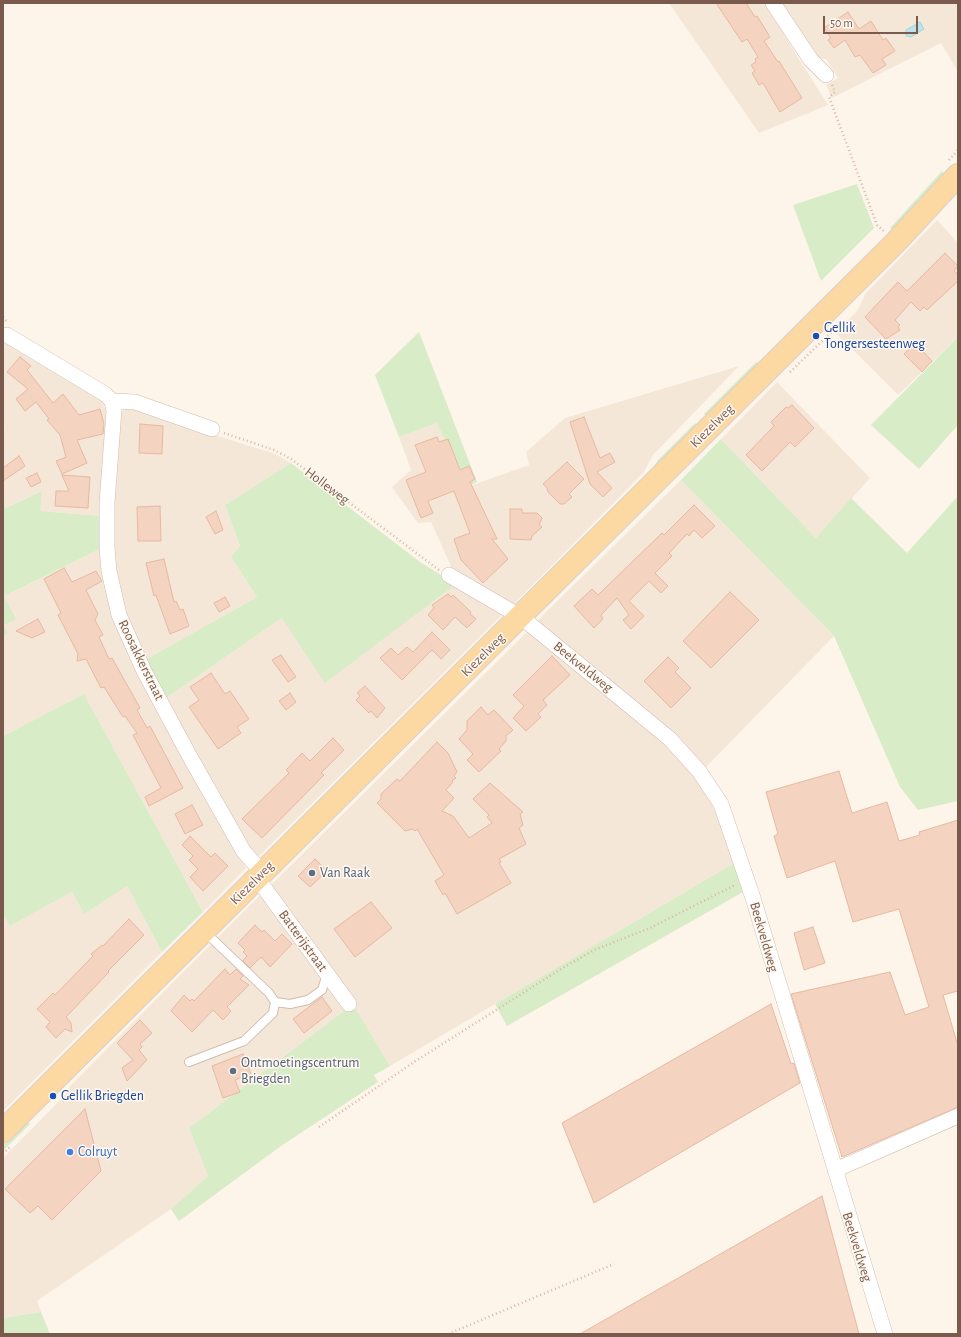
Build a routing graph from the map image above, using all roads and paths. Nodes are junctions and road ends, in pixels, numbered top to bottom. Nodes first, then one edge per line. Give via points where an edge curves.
1 (773, 3) edge
2 (826, 75) joint
3 (958, 175) edge
4 (896, 242) junction
5 (7, 335) dead end
6 (112, 401) junction
7 (212, 429) joint
8 (449, 575) joint
9 (521, 617) junction
10 (260, 875) junction
11 (746, 879) junction
12 (204, 931) junction
13 (327, 974) junction
14 (275, 1002) junction
15 (349, 1004) dead end
16 (189, 1062) dead end
17 (958, 1116) edge
18 (319, 1127) dead end
19 (3, 1131) edge
20 (835, 1170) junction
21 (614, 1264) dead end
22 (448, 1334) edge
23 (884, 1334) edge

1 - 2 street via 811,60
2 - 4 path via 835,92 829,97 877,225
3 - 4 main road, Kiezelweg
4 - 9 main road, Kiezelweg
5 - 6 street via 105,394
6 - 7 street via 135,402
6 - 10 street, Roosakkerstraat via 114,410 106,548 119,615 144,671 190,757 244,852
7 - 8 path, Holleweg via 274,450 291,460 432,566
8 - 9 street
9 - 10 main road, Kiezelweg
9 - 11 street, Beekveldweg via 670,739 700,770 721,804
10 - 12 main road, Kiezelweg
10 - 13 street, Batterijstraat
11 - 18 path via 650,928 588,954 414,1062
11 - 20 street, Beekveldweg
12 - 14 lane via 269,993
12 - 19 main road, Kiezelweg
13 - 14 lane via 322,990 308,1000 290,1004
13 - 15 street, Batterijstraat
14 - 16 lane via 273,1013 244,1041
17 - 20 street
20 - 23 street, Beekveldweg
21 - 22 path

